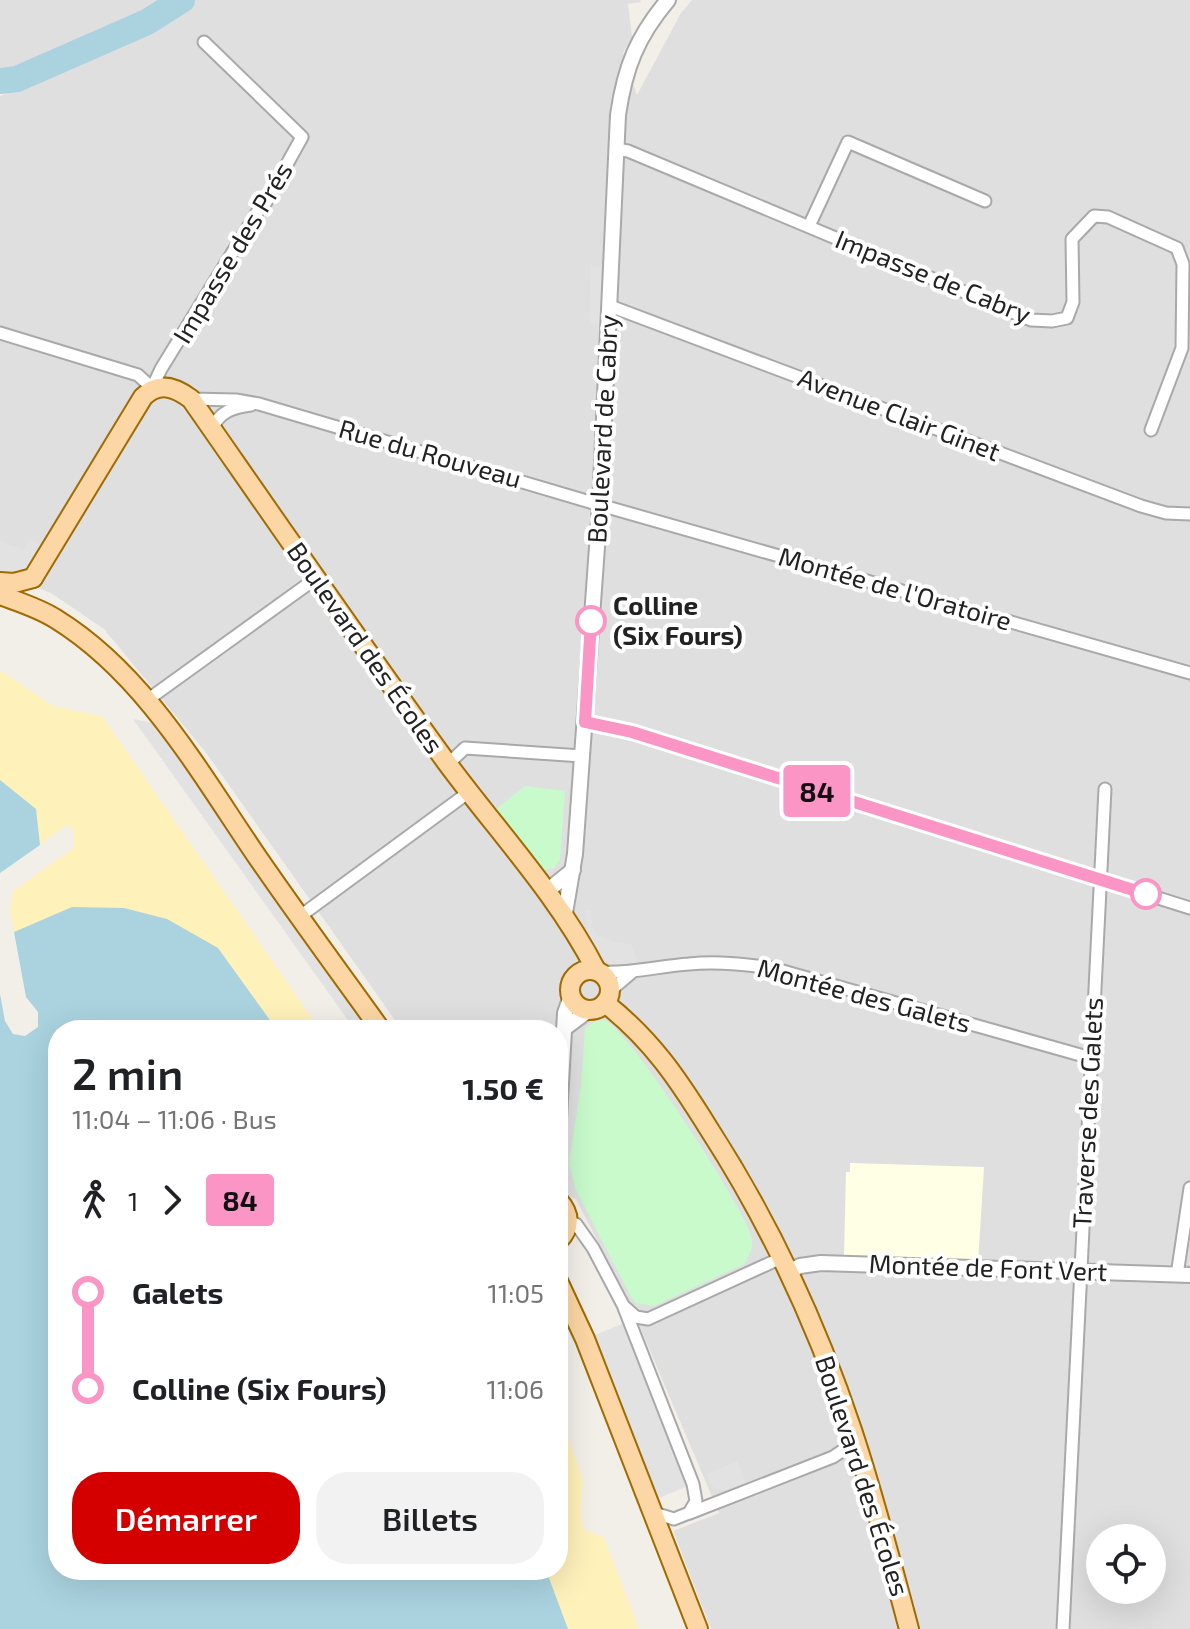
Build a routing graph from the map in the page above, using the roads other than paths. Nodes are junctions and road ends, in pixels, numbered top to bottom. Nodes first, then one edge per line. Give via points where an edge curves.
1 (668, 0) edge
2 (204, 42) dead end
3 (616, 149) junction
4 (985, 201) dead end
5 (809, 226) junction
6 (610, 306) junction
7 (0, 333) edge
8 (167, 362) junction
9 (152, 388) junction
10 (174, 389) junction
11 (191, 399) junction
12 (259, 404) junction
13 (212, 429) junction
14 (1151, 430) dead end
15 (600, 505) junction
16 (1190, 514) edge
17 (33, 578) junction
18 (315, 579) junction
19 (0, 582) edge
20 (0, 595) edge
21 (54, 617) junction
22 (1190, 673) edge
23 (146, 701) junction
24 (585, 722) junction
25 (582, 756) junction
26 (448, 764) junction
27 (1105, 789) dead end
28 (469, 792) junction
29 (573, 870) junction
30 (1099, 879) junction
31 (547, 891) junction
32 (1190, 908) edge
33 (299, 917) junction
34 (568, 920) junction
35 (598, 971) junction
36 (633, 973) junction
37 (572, 987) junction
38 (602, 1002) junction
39 (374, 1020) edge
40 (565, 1020) edge
41 (568, 1026) edge
42 (1091, 1058) junction
43 (1190, 1188) edge
44 (568, 1222) edge
45 (784, 1265) junction
46 (1081, 1272) junction
47 (1183, 1275) edge
48 (568, 1302) edge
49 (623, 1305) junction
50 (854, 1437) junction
51 (654, 1513) junction
52 (689, 1513) junction
53 (698, 1629) edge
54 (909, 1629) edge
55 (1063, 1629) edge

1 - 3 street, Boulevard de Cabry via 640,39 624,78
2 - 8 street, Impasse des Prés via 302,137
3 - 5 street, Impasse de Cabry
3 - 6 street, Boulevard de Cabry
4 - 5 street via 848,142
5 - 14 street, Impasse de Cabry via 1031,320 1067,318 1073,302 1072,239 1094,216 1108,217 1177,248 1183,264 1182,348
6 - 15 street, Boulevard de Cabry
6 - 16 street, Avenue Clair Ginet via 1141,506
7 - 9 street via 138,375
8 - 9 street, Impasse des Prés
8 - 10 street, Impasse des Prés
9 - 10 main road, Boulevard des Écoles
9 - 17 main road
10 - 11 main road, Boulevard des Écoles
11 - 12 street, Rue du Rouveau
11 - 13 main road, Boulevard des Écoles
12 - 13 street via 226,411
12 - 15 street, Rue du Rouveau
13 - 18 main road, Boulevard des Écoles
15 - 22 street, Montée de l'Oratoire
15 - 24 street, Boulevard de Cabry
17 - 19 main road
17 - 21 main road
18 - 23 street
18 - 26 main road, Boulevard des Écoles
20 - 21 main road
21 - 23 main road via 111,661
23 - 33 main road
24 - 25 street, Boulevard de Cabry
24 - 30 street via 632,732
25 - 26 street via 465,748
25 - 29 street, Boulevard de Cabry
26 - 28 main road, Boulevard des Écoles
27 - 30 street, Traverse des Galets
28 - 31 main road, Boulevard des Écoles
28 - 33 street
29 - 31 street
29 - 34 street, Boulevard de Cabry
30 - 32 street
30 - 42 street, Traverse des Galets
31 - 34 main road, Boulevard des Écoles
33 - 39 main road
34 - 35 main road, Boulevard des Écoles
34 - 37 main road
35 - 36 street, Montée des Galets
35 - 37 main road via 584,970
35 - 38 main road via 608,980
36 - 38 street, Montée des Galets
36 - 42 street, Montée des Galets via 717,962 772,968
37 - 38 main road via 578,1006
37 - 40 street
38 - 41 street
38 - 45 main road, Boulevard des Écoles via 633,1026 670,1067 732,1166
42 - 46 street, Traverse des Galets
43 - 47 street
44 - 49 street via 576,1224 593,1248
45 - 46 street, Montée de Font Vert
45 - 49 street, Montée de Font Vert via 648,1319 636,1317
45 - 50 main road, Boulevard des Écoles
46 - 47 street, Montée de Font Vert
46 - 55 street, Traverse des Galets
48 - 51 main road
49 - 52 street via 693,1484 696,1501
50 - 52 street via 833,1457
50 - 54 main road, Boulevard des Écoles
51 - 52 street via 674,1519
51 - 53 main road

